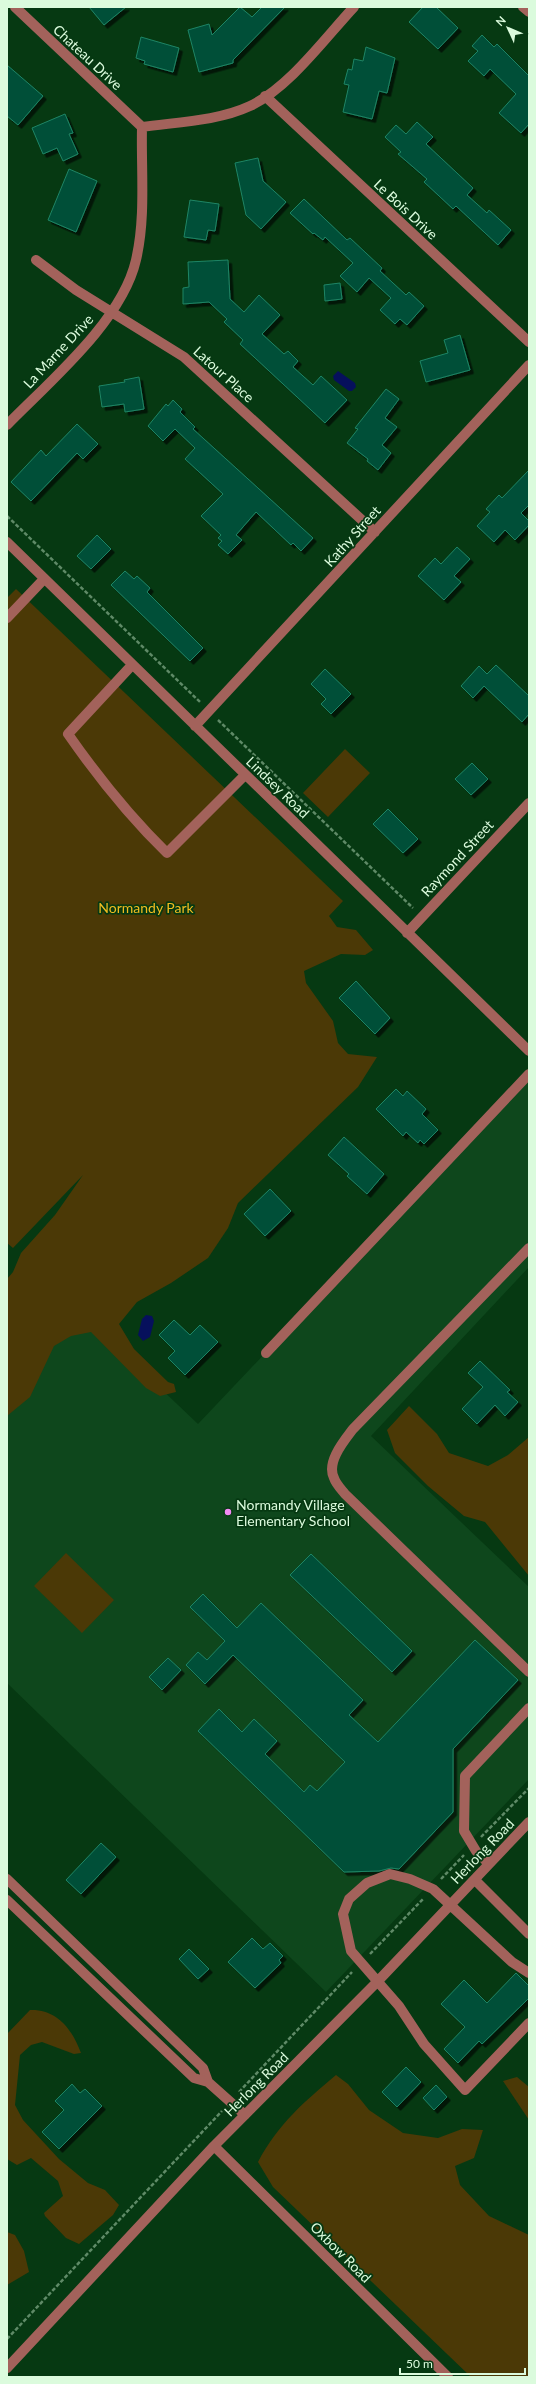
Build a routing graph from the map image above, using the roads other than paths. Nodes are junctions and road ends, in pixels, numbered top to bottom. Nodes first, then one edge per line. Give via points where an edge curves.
1 (15, 7) edge
2 (354, 7) edge
3 (524, 7) edge
4 (529, 12) edge
5 (265, 96) junction
6 (142, 127) junction
7 (36, 260) dead end
8 (112, 310) junction
9 (529, 342) edge
10 (529, 365) edge
11 (7, 425) edge
12 (375, 532) junction
13 (7, 542) edge
14 (44, 579) junction
15 (7, 618) edge
16 (132, 665) junction
17 (195, 726) junction
18 (245, 775) junction
19 (529, 803) edge
20 (407, 933) junction
21 (529, 1051) edge
22 (529, 1074) edge
23 (529, 1248) edge
24 (266, 1353) dead end
25 (529, 1672) edge
26 (529, 1708) edge
27 (529, 1822) edge
28 (489, 1864) junction
29 (7, 1879) edge
30 (475, 1880) junction
31 (7, 1900) edge
32 (450, 1905) junction
33 (529, 1934) edge
34 (529, 1973) edge
35 (378, 1981) junction
36 (529, 2022) edge
37 (208, 2082) junction
38 (245, 2115) junction
39 (214, 2146) junction
40 (7, 2368) edge
41 (448, 2377) edge

1 - 6 street, Chateau Drive
2 - 5 street via 296,70
3 - 4 street
5 - 6 street via 248,107 220,116
5 - 9 street, Le Bois Drive
6 - 8 street, La Marne Drive via 142,213 136,261 128,282
7 - 8 street, Latour Place via 76,290
8 - 11 street, La Marne Drive via 92,338
8 - 12 street, Latour Place via 166,344 200,370
10 - 12 street, Kathy Street
12 - 17 street, Kathy Street
13 - 14 street, Lindsey Road
14 - 15 street
14 - 16 street, Lindsey Road
16 - 17 street, Lindsey Road
16 - 18 street via 68,734 119,804 167,853
17 - 18 street, Lindsey Road
18 - 20 street, Lindsey Road
19 - 20 street, Raymond Street
20 - 21 street, Lindsey Road
22 - 24 street
23 - 25 street via 353,1429 334,1460 333,1477 345,1494
26 - 28 street via 465,1776 464,1831
27 - 28 street, Herlong Road
28 - 30 street, Herlong Road
29 - 37 street via 203,2068
30 - 32 street, Herlong Road
30 - 33 street
31 - 37 street via 194,2078
32 - 34 street via 512,1962
32 - 35 street, Herlong Road
32 - 35 street via 432,1888 390,1874 367,1883 349,1899 343,1914 351,1951 360,1964
35 - 36 street via 399,2006 424,2044 465,2090
35 - 38 street, Herlong Road
37 - 38 street
38 - 39 street, Herlong Road
39 - 40 street, Herlong Road
39 - 41 street, Oxbow Road

